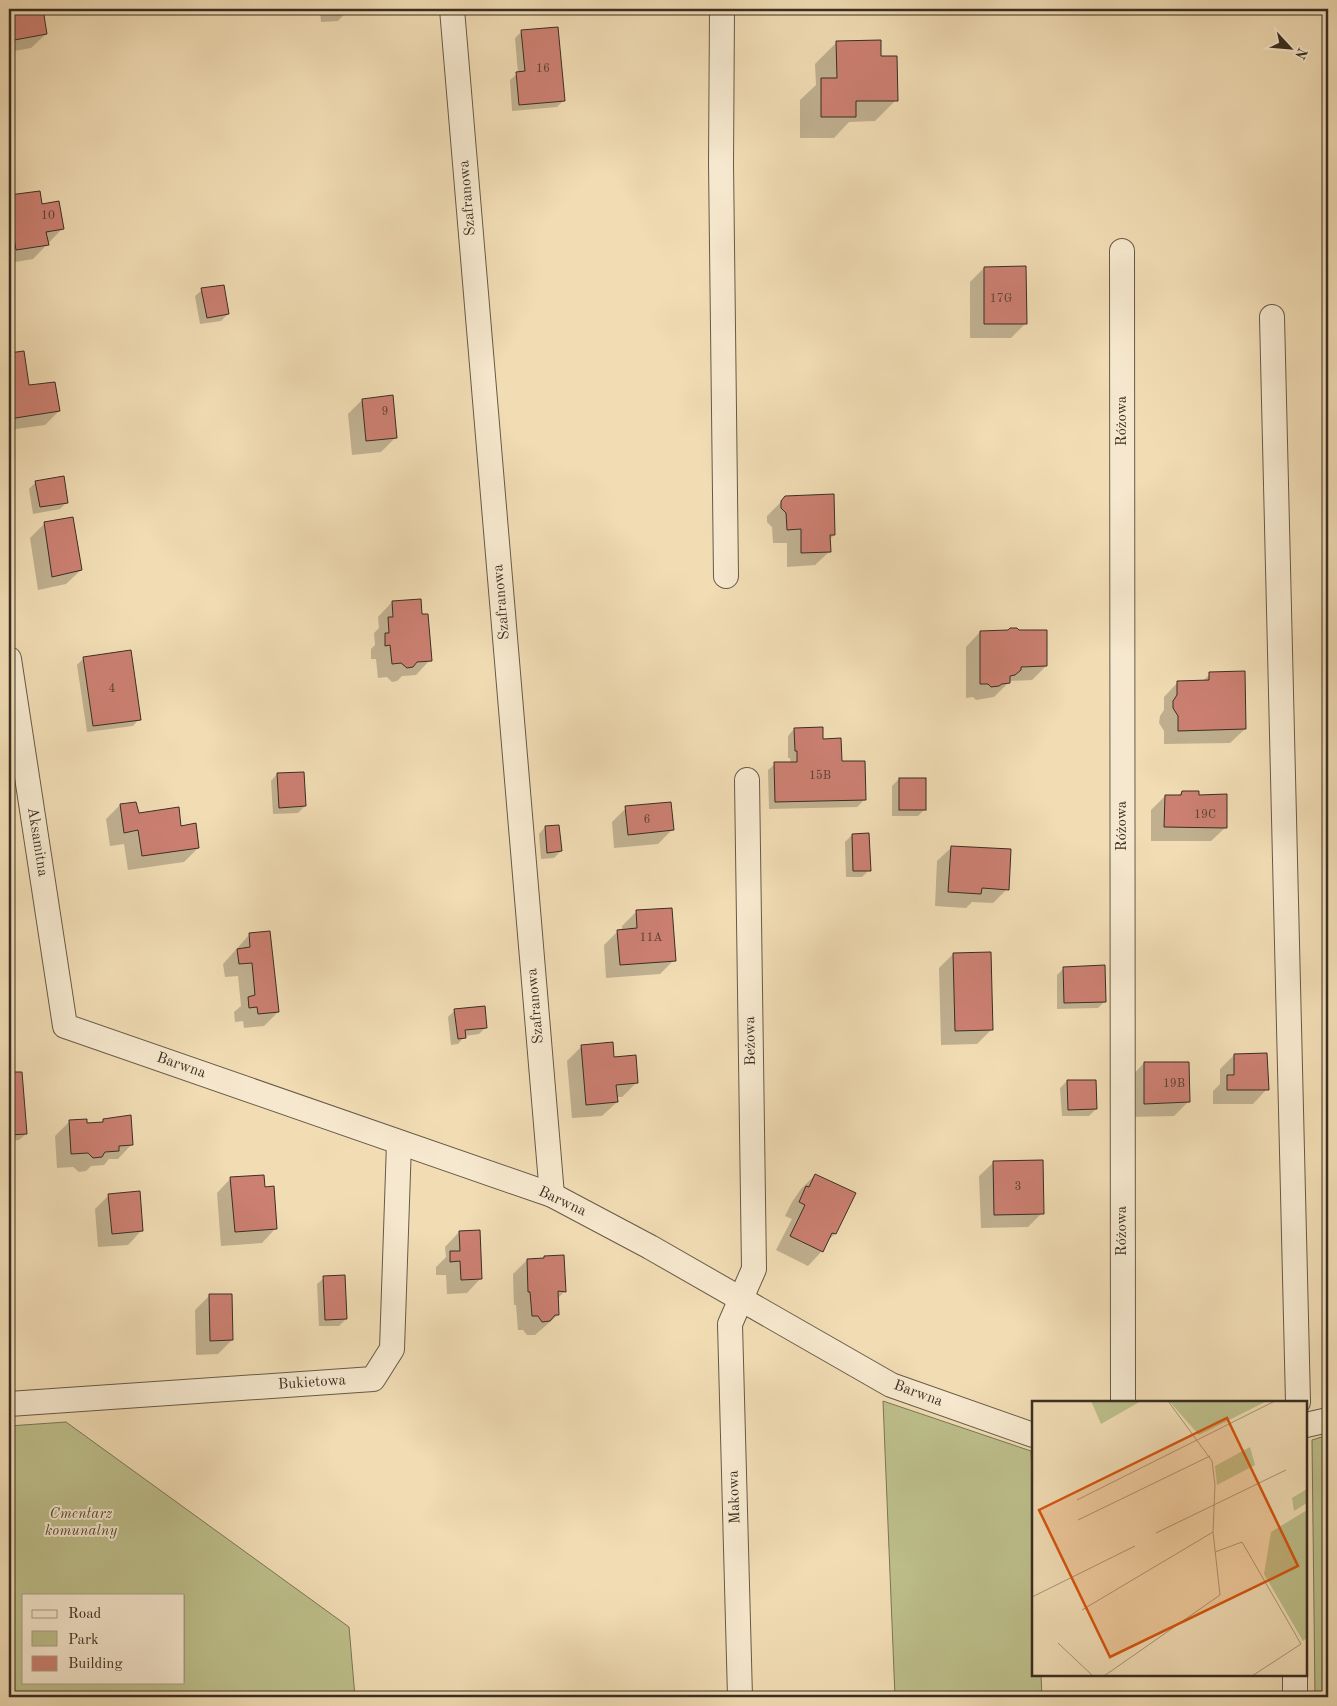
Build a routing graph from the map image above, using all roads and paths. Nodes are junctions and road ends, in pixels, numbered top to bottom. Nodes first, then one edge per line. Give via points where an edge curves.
1 (452, 9) edge
2 (722, 9) edge
3 (1122, 251) dead end
4 (1272, 317) dead end
5 (726, 576) dead end
6 (9, 658) edge
7 (748, 780) dead end
8 (66, 1026) joint
9 (399, 1143) junction
10 (552, 1195) junction
11 (740, 1299) junction
12 (1122, 1401) edge
13 (1298, 1401) edge
14 (9, 1404) edge
15 (1328, 1420) edge
16 (1307, 1425) edge
17 (1032, 1435) edge
18 (1295, 1676) edge
19 (740, 1697) edge
20 (1295, 1697) edge

1 - 10 street, Szafranowa
2 - 5 street
3 - 12 street, Różowa
4 - 13 street
6 - 8 street, Aksamitna
7 - 11 street, Beżowa via 754,1269
8 - 9 street, Barwna
9 - 10 street, Barwna
9 - 14 street, Bukietowa via 392,1349 373,1379
10 - 11 street, Barwna via 650,1246
11 - 17 street, Barwna via 891,1385
11 - 19 street, Makowa via 730,1324
15 - 16 street
18 - 20 street

